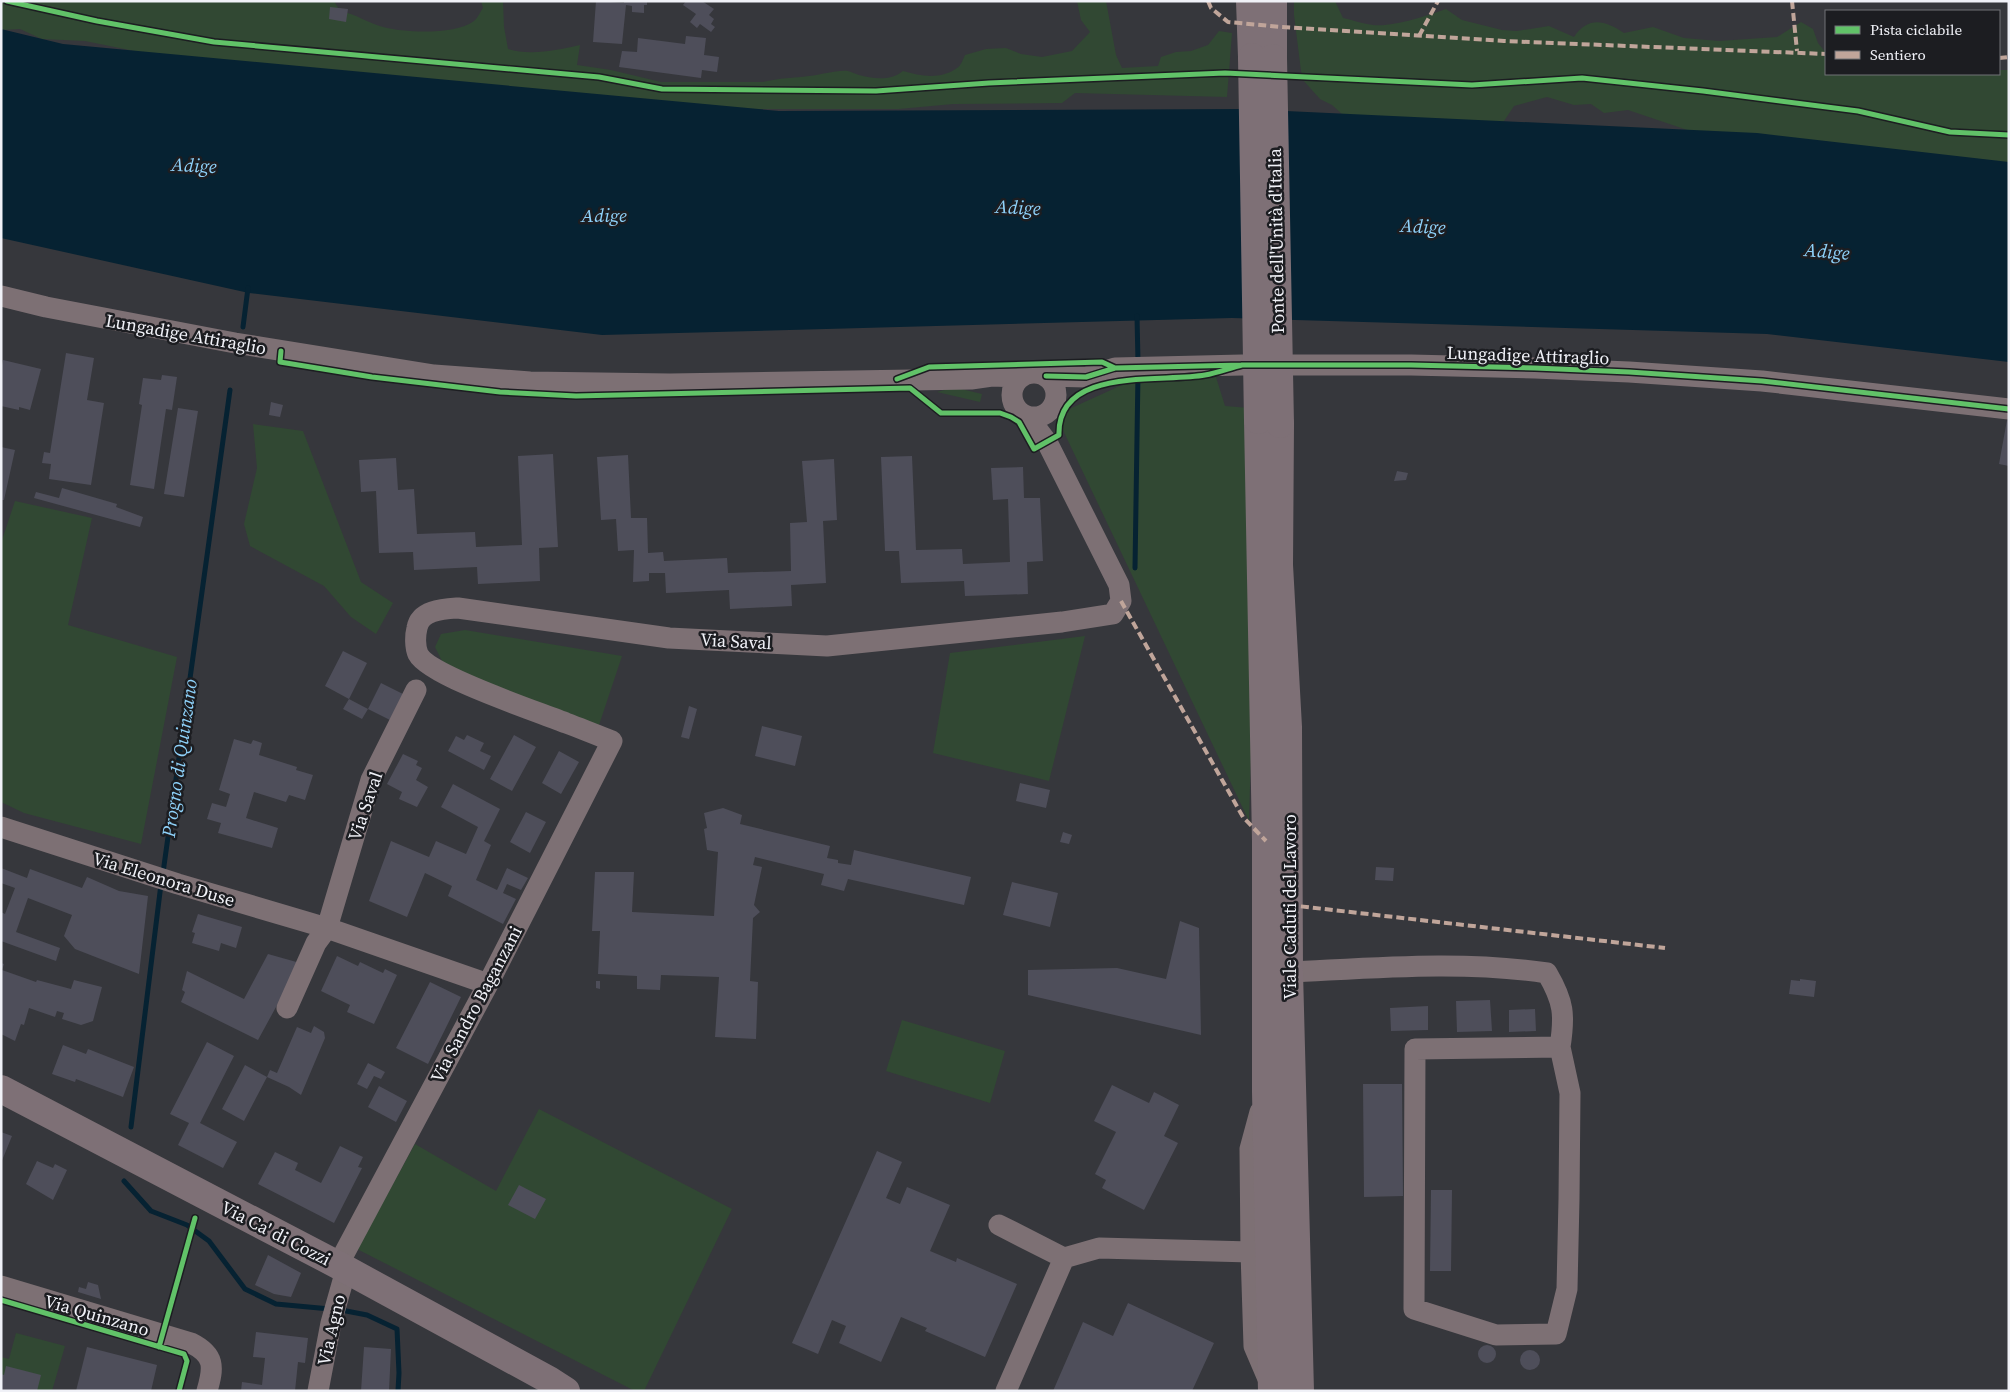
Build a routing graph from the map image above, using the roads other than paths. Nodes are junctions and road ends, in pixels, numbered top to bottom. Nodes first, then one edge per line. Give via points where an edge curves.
1 (1250, 1) edge
2 (1273, 1) edge
3 (1262, 58) junction
4 (1, 296) edge
5 (1046, 376) junction
6 (1020, 377) junction
7 (1086, 377) junction
8 (971, 379) junction
9 (1011, 397) junction
10 (2009, 409) edge
11 (1043, 411) junction
12 (1269, 422) junction
13 (416, 690) dead end
14 (612, 741) joint
15 (1, 827) edge
16 (327, 928) junction
17 (1289, 972) junction
18 (488, 984) junction
19 (287, 1008) dead end
20 (1560, 1047) junction
21 (1, 1089) edge
22 (1266, 1092) junction
23 (999, 1225) dead end
24 (1250, 1252) junction
25 (1064, 1258) junction
26 (341, 1275) junction
27 (1, 1286) edge
28 (558, 1385) edge
29 (1272, 1389) edge
30 (208, 1391) edge
31 (318, 1391) edge
32 (577, 1391) edge
33 (1006, 1391) edge
34 (1300, 1391) edge

1 - 3 main road
2 - 3 main road
3 - 12 main road, Ponte dell'Unità d'Italia, bridge
4 - 8 street, Lungadige Attiraglio via 46,308 235,343 434,375 530,382 670,384
5 - 6 street, Lungadige Attiraglio via 1033,372
5 - 7 street, Lungadige Attiraglio
5 - 11 street via 1055,388
6 - 8 street, Lungadige Attiraglio
6 - 9 street via 1012,386
7 - 10 street, Lungadige Attiraglio via 1115,368 1154,367 1411,365 1629,372 1762,381
7 - 11 street, Lungadige Attiraglio
8 - 9 street, Lungadige Attiraglio
9 - 11 street via 1018,411
11 - 14 street, Via Saval via 1047,442 1119,585 1121,601 1113,614 827,646 669,638 458,608 439,609 426,614 417,626 416,645 419,655 428,665
12 - 17 main road, Viale Caduti del Lavoro via 1288,727
12 - 22 main road, Viale Caduti del Lavoro
13 - 16 street, Via Saval via 371,780
14 - 18 street, Via Sandro Baganzani
15 - 16 street, Via Eleonora Duse
16 - 18 street, Via Eleonora Duse
16 - 19 street via 316,943
17 - 20 street via 1422,966 1547,973 1559,994 1564,1022
17 - 34 main road, Viale Caduti del Lavoro
18 - 26 street, Via Sandro Baganzani
20 - 20 street via 1415,1049 1414,1309 1496,1335 1556,1334 1567,1289 1569,1198 1570,1093
21 - 26 main road, Via Ca' di Cozzi
22 - 24 street, Viale Caduti del Lavoro via 1250,1149
22 - 29 main road, Viale Caduti del Lavoro
23 - 25 street
24 - 25 street via 1099,1248
24 - 29 street, Viale Caduti del Lavoro via 1254,1346
25 - 33 street
26 - 28 main road, Via Ca' di Cozzi
26 - 31 street, Via Agno
27 - 30 street, Via Quinzano via 191,1343 207,1354 212,1364
28 - 32 main road, Via Ca' di Cozzi

